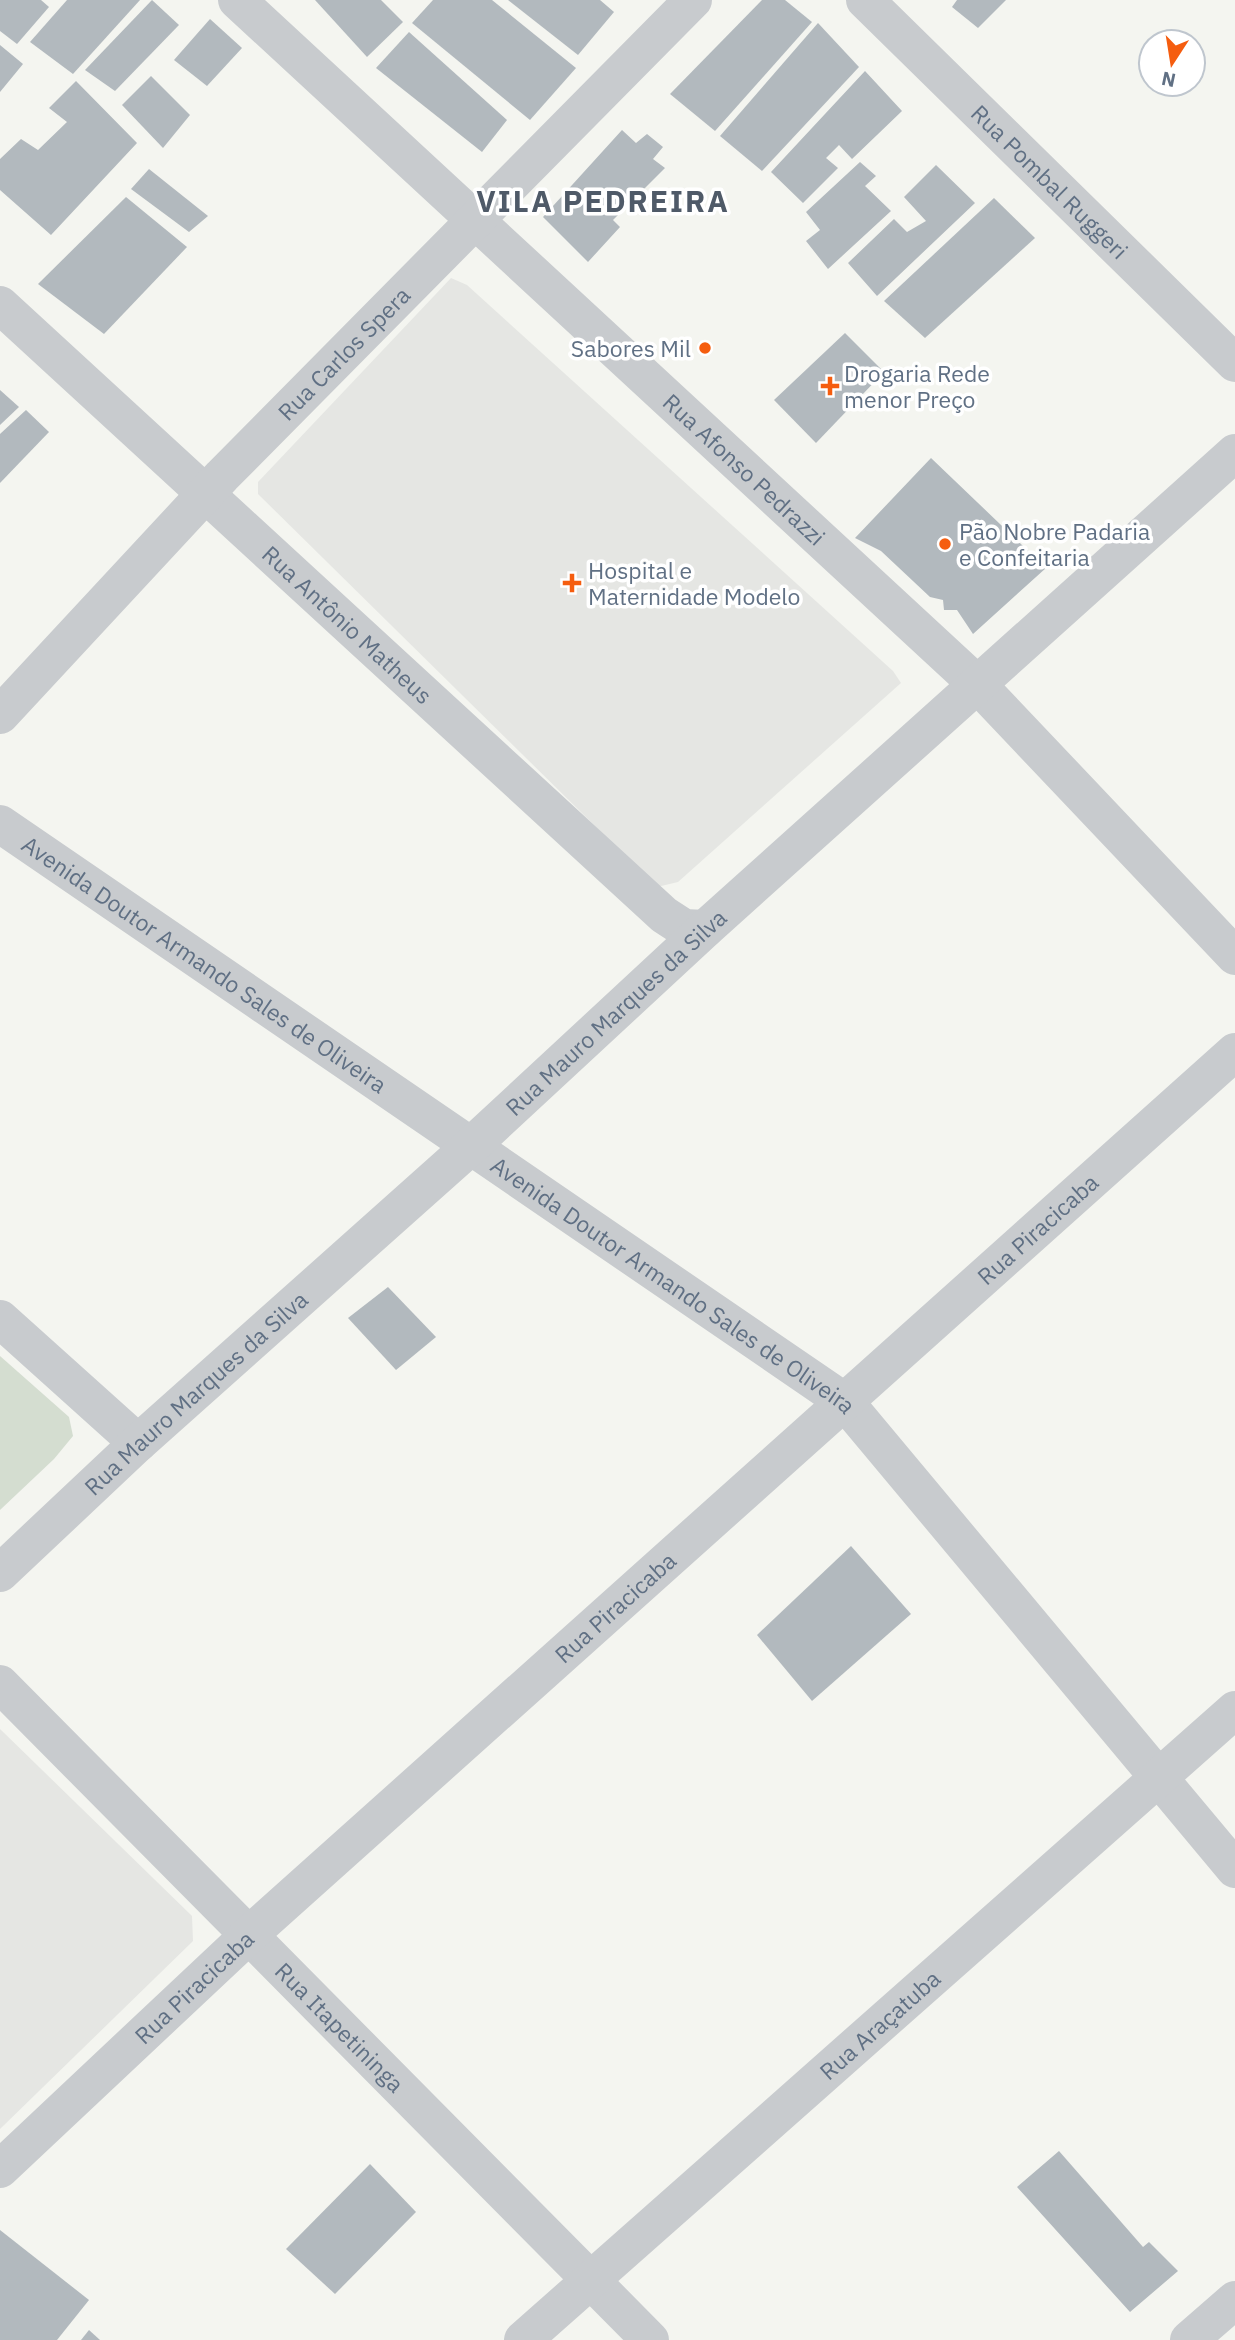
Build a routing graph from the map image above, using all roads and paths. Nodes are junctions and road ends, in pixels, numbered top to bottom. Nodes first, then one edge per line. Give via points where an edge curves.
1 (237, 0) edge
2 (693, 0) edge
3 (866, 0) edge
4 (473, 219) junction
5 (0, 305) edge
6 (1235, 363) edge
7 (1235, 453) edge
8 (204, 494) junction
9 (978, 685) junction
10 (0, 715) edge
11 (0, 824) edge
12 (705, 929) junction
13 (1235, 956) edge
14 (1235, 1052) edge
15 (471, 1146) junction
16 (0, 1319) edge
17 (845, 1402) junction
18 (138, 1443) junction
19 (0, 1573) edge
20 (0, 1684) edge
21 (1235, 1710) edge
22 (1161, 1776) junction
23 (1235, 1868) edge
24 (251, 1933) junction
25 (0, 2169) edge
26 (589, 2279) junction
27 (1235, 2300) edge
28 (523, 2340) edge
29 (650, 2340) edge
30 (1189, 2340) edge

1 - 4 street, Rua Afonso Pedrazzi
2 - 4 street, Rua Carlos Spera
3 - 6 street, Rua Pombal Ruggeri
4 - 8 street, Rua Carlos Spera
4 - 9 street, Rua Afonso Pedrazzi
5 - 8 street, Rua Antônio Matheus
7 - 9 street, Rua Mauro Marques da Silva
8 - 10 street, Rua Carlos Spera
8 - 12 street, Rua Antônio Matheus via 664,915 684,928
9 - 12 street, Rua Mauro Marques da Silva
9 - 13 street, Rua Afonso Pedrazzi
11 - 15 street, Avenida Doutor Armando Sales de Oliveira
12 - 15 street, Rua Mauro Marques da Silva
14 - 17 street, Rua Piracicaba
15 - 17 street, Avenida Doutor Armando Sales de Oliveira
15 - 18 street, Rua Mauro Marques da Silva
16 - 18 street
17 - 22 street, Avenida Doutor Armando Sales de Oliveira
17 - 24 street, Rua Piracicaba
18 - 19 street, Rua Mauro Marques da Silva
20 - 24 street, Rua Itapetininga
21 - 22 street, Rua Araçatuba
22 - 23 street, Avenida Doutor Armando Sales de Oliveira
22 - 26 street, Rua Araçatuba
24 - 25 street, Rua Piracicaba
24 - 26 street, Rua Itapetininga
26 - 28 street, Rua Araçatuba
26 - 29 street, Rua Itapetininga
27 - 30 street

